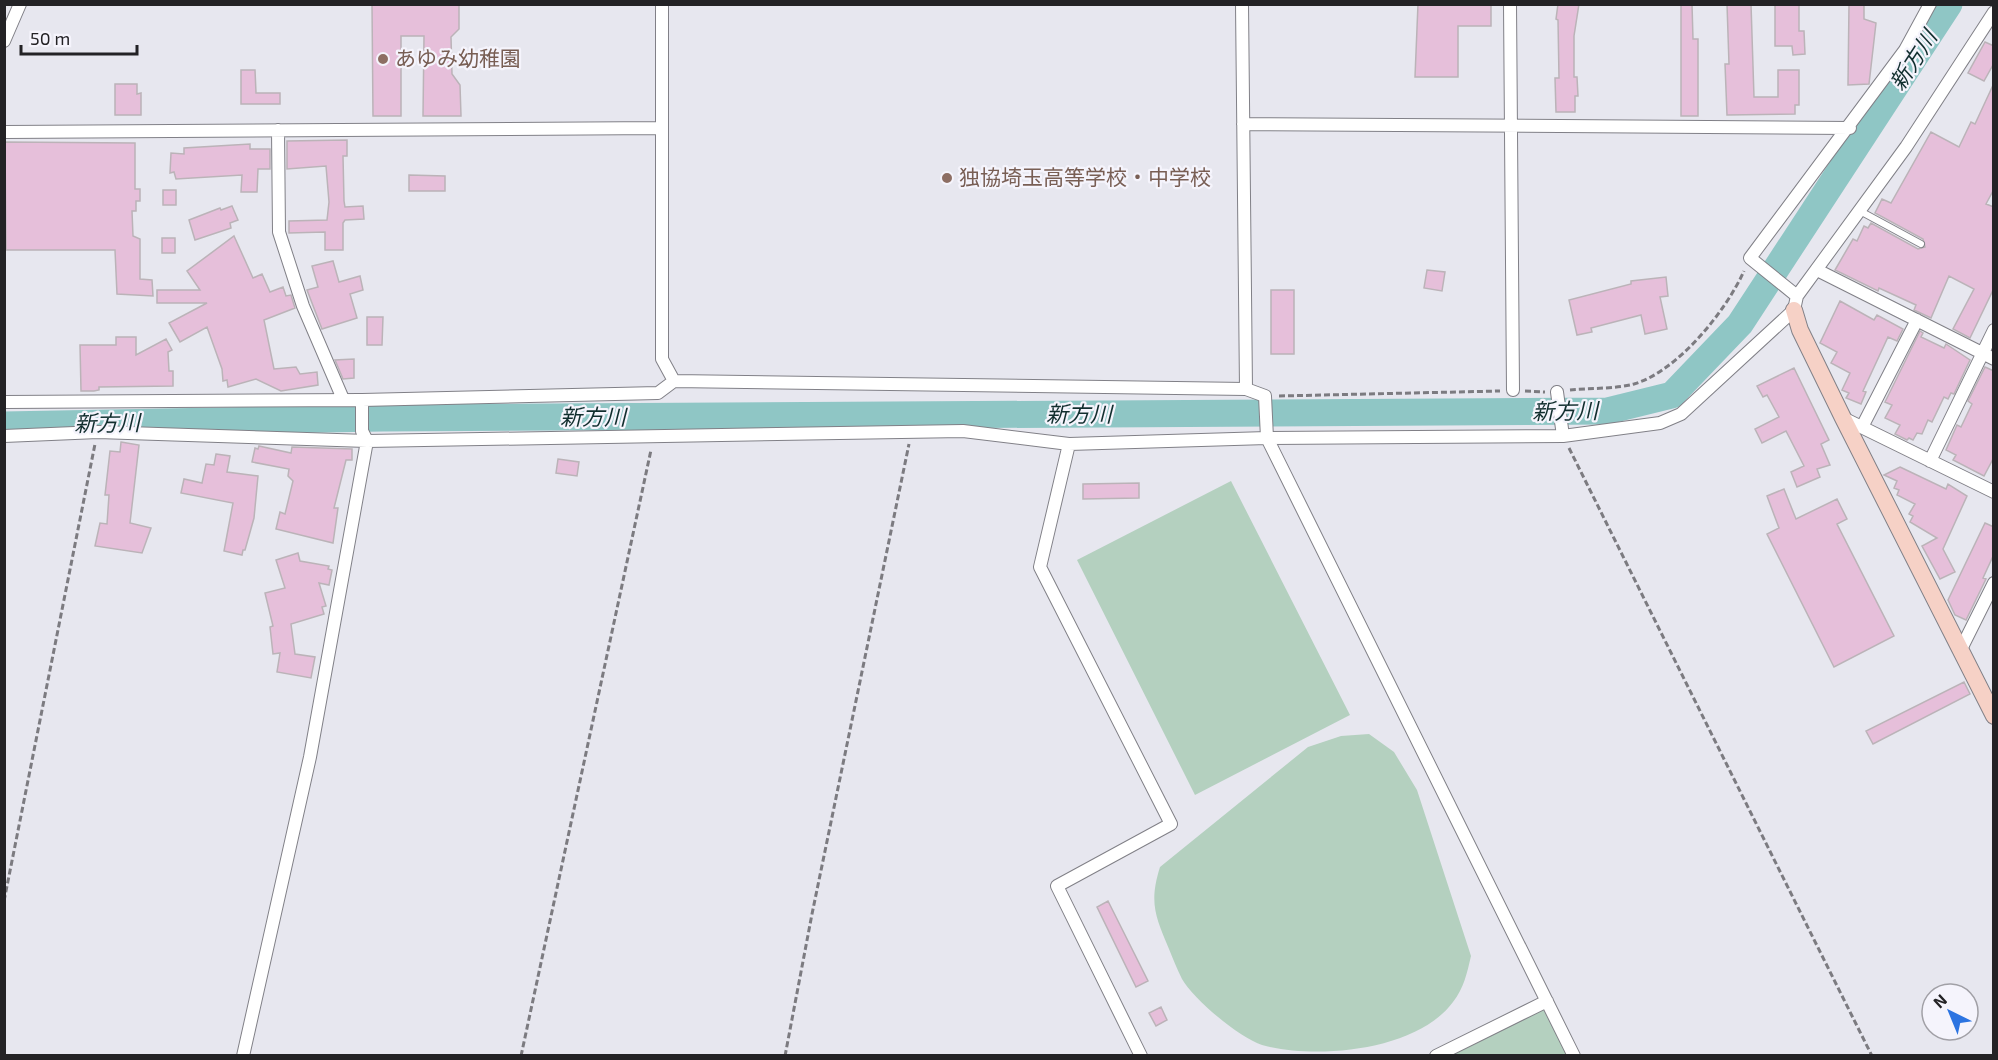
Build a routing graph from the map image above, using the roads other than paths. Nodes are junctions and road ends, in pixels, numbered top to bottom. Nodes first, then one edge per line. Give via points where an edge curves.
1 (20, 4) edge
2 (662, 4) edge
3 (1242, 4) edge
4 (1510, 4) edge
5 (1930, 4) edge
6 (1994, 12) edge
7 (1990, 29) edge
8 (4, 41) edge
9 (1243, 124) junction
10 (1511, 124) junction
11 (662, 128) junction
12 (1850, 128) junction
13 (278, 130) junction
14 (4, 132) edge
15 (1860, 211) junction
16 (1921, 244) dead end
17 (1817, 270) junction
18 (1796, 303) junction
19 (1917, 320) junction
20 (1994, 330) edge
21 (1988, 356) edge
22 (674, 381) junction
23 (1246, 389) junction
24 (1512, 390) road end
25 (1557, 392) road end
26 (343, 399) junction
27 (4, 402) edge
28 (362, 403) junction
29 (1843, 418) junction
30 (1862, 427) junction
31 (4, 436) edge
32 (365, 436) junction
33 (1563, 436) junction
34 (1267, 438) junction
35 (1069, 444) junction
36 (1930, 461) junction
37 (1993, 492) edge
38 (1994, 583) edge
39 (1959, 651) junction
40 (1994, 716) edge
41 (1547, 1000) junction
42 (243, 1056) edge
43 (1141, 1056) edge
44 (1436, 1056) edge
45 (1574, 1056) edge

1 - 8 street
2 - 11 street
3 - 9 street
4 - 10 street
5 - 12 street via 1905,50
6 - 7 street
7 - 15 street
9 - 10 street
9 - 23 street
10 - 12 street
10 - 24 street
11 - 13 street
11 - 22 street via 662,359
12 - 18 street via 1750,258
13 - 14 street
13 - 26 street via 279,232 303,306
15 - 16 lane
15 - 17 street
17 - 18 street
17 - 19 street
18 - 29 street via 1800,330
18 - 33 street via 1681,414 1659,423
19 - 21 street
19 - 30 street
20 - 21 street
21 - 36 street
22 - 23 street
22 - 28 street via 658,393
23 - 34 street via 1265,396
25 - 33 street
26 - 27 street
26 - 28 street
28 - 32 street
29 - 30 street
29 - 39 street
30 - 36 street
31 - 32 street via 98,432
32 - 35 street via 654,437 963,431
32 - 42 street via 310,757
33 - 34 street
34 - 35 street
34 - 41 street
35 - 43 street via 1040,567 1171,824 1057,886
36 - 37 street
38 - 39 street
39 - 40 street
41 - 44 street
41 - 45 street

